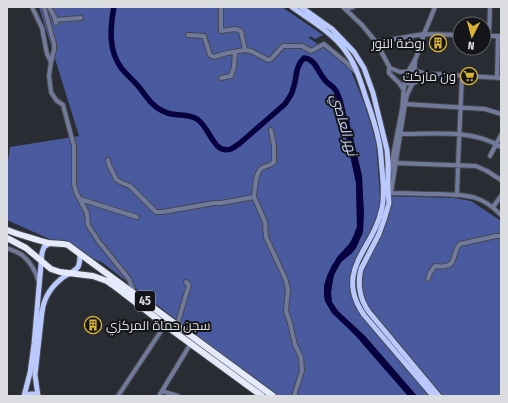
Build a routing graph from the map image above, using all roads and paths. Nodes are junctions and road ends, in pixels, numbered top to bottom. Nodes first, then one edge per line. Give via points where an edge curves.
1 (32, 7) edge
2 (44, 7) edge
3 (49, 7) edge
4 (221, 7) edge
5 (292, 7) edge
6 (301, 7) edge
7 (353, 7) edge
8 (435, 7) edge
9 (344, 8) edge
10 (81, 18) dead end
11 (424, 34) junction
12 (188, 35) dead end
13 (452, 35) edge
14 (500, 36) edge
15 (376, 42) junction
16 (245, 50) junction
17 (235, 52) junction
18 (416, 58) junction
19 (51, 62) junction
20 (390, 68) junction
21 (415, 71) junction
22 (407, 72) junction
23 (358, 75) junction
24 (432, 75) junction
25 (462, 75) junction
26 (221, 78) dead end
27 (499, 78) edge
28 (404, 80) junction
29 (413, 84) junction
30 (404, 90) junction
31 (405, 104) junction
32 (460, 107) junction
33 (501, 114) edge
34 (271, 130) dead end
35 (400, 134) junction
36 (459, 134) junction
37 (501, 135) edge
38 (496, 144) junction
39 (501, 148) edge
40 (490, 156) dead end
41 (108, 160) dead end
42 (392, 160) junction
43 (458, 165) junction
44 (386, 180) junction
45 (501, 180) edge
46 (388, 194) junction
47 (457, 195) junction
48 (501, 196) edge
49 (254, 197) junction
50 (80, 199) junction
51 (493, 207) junction
52 (501, 215) edge
53 (136, 217) dead end
54 (7, 230) edge
55 (501, 236) edge
56 (7, 238) edge
57 (50, 243) junction
58 (7, 248) edge
59 (80, 254) junction
60 (41, 260) junction
61 (70, 273) junction
62 (428, 279) dead end
63 (186, 282) dead end
64 (39, 283) junction
65 (134, 293) junction
66 (165, 325) junction
67 (176, 325) junction
68 (191, 343) junction
69 (162, 391) junction
70 (24, 396) edge
71 (37, 396) edge
72 (118, 396) edge
73 (159, 396) edge
74 (178, 396) edge
75 (262, 396) edge
76 (273, 396) edge
77 (294, 396) edge
78 (433, 396) edge
79 (439, 396) edge

1 - 19 street via 42,28
2 - 19 street via 54,44
3 - 10 street via 55,22
4 - 16 street via 221,31 241,31
5 - 23 main road via 334,37 349,56
6 - 42 main road via 343,39 364,68
7 - 9 street
8 - 11 street
9 - 15 street
11 - 13 street
11 - 15 street
11 - 18 street
12 - 17 street via 204,36 210,55
14 - 27 street
15 - 20 street
16 - 17 street
16 - 23 street via 268,60 283,46 302,46 311,51 324,44
17 - 26 street via 231,76
18 - 21 street
18 - 22 street
19 - 50 street via 51,92 63,105 72,135 74,184
20 - 22 street
20 - 30 street via 389,73
21 - 22 street
21 - 24 street
21 - 29 street
22 - 28 street
23 - 44 main road via 373,118
24 - 25 street
24 - 29 street
25 - 27 street
25 - 32 street
28 - 29 street via 408,84
28 - 30 street
29 - 31 street
30 - 42 street
31 - 32 street
31 - 35 street
32 - 33 street via 485,109
32 - 36 street
34 - 49 street via 274,162 270,166 262,167 258,173
35 - 36 street
35 - 42 street
36 - 38 street
36 - 43 street
37 - 38 street
38 - 39 street
38 - 40 street
41 - 49 street via 116,179 130,186 156,212
42 - 43 street
42 - 44 main road
42 - 46 street
43 - 45 street via 476,166
43 - 47 street
44 - 46 main road
46 - 47 street
46 - 78 main road via 380,219 356,266 353,276 355,296 364,315
46 - 79 main road via 389,203 379,234 361,269 360,292 365,307
47 - 51 street via 467,195
48 - 51 street
49 - 77 street via 265,222 266,237 288,289 286,311 301,357 302,371
50 - 53 street
50 - 65 street via 87,212 88,225 129,279
51 - 52 street
54 - 57 highway, 45
55 - 62 street via 460,244 456,248 452,262 445,266 435,266
56 - 60 highway, 45
57 - 59 highway, 45 via 68,245
57 - 60 main road via 44,247
58 - 64 street via 22,254 31,264
59 - 61 main road via 78,266
59 - 65 highway, 45
60 - 61 highway, 45 via 51,269
60 - 64 main road
61 - 66 highway, 45 via 94,276 107,281
61 - 71 main road via 54,286 44,302 35,375
63 - 67 street via 189,285
64 - 70 main road via 34,344
65 - 67 highway, 45
66 - 68 highway, 45
66 - 72 street
67 - 76 highway, 45
68 - 69 street
68 - 75 highway, 45
69 - 73 street
69 - 74 street
70 - 71 main road

